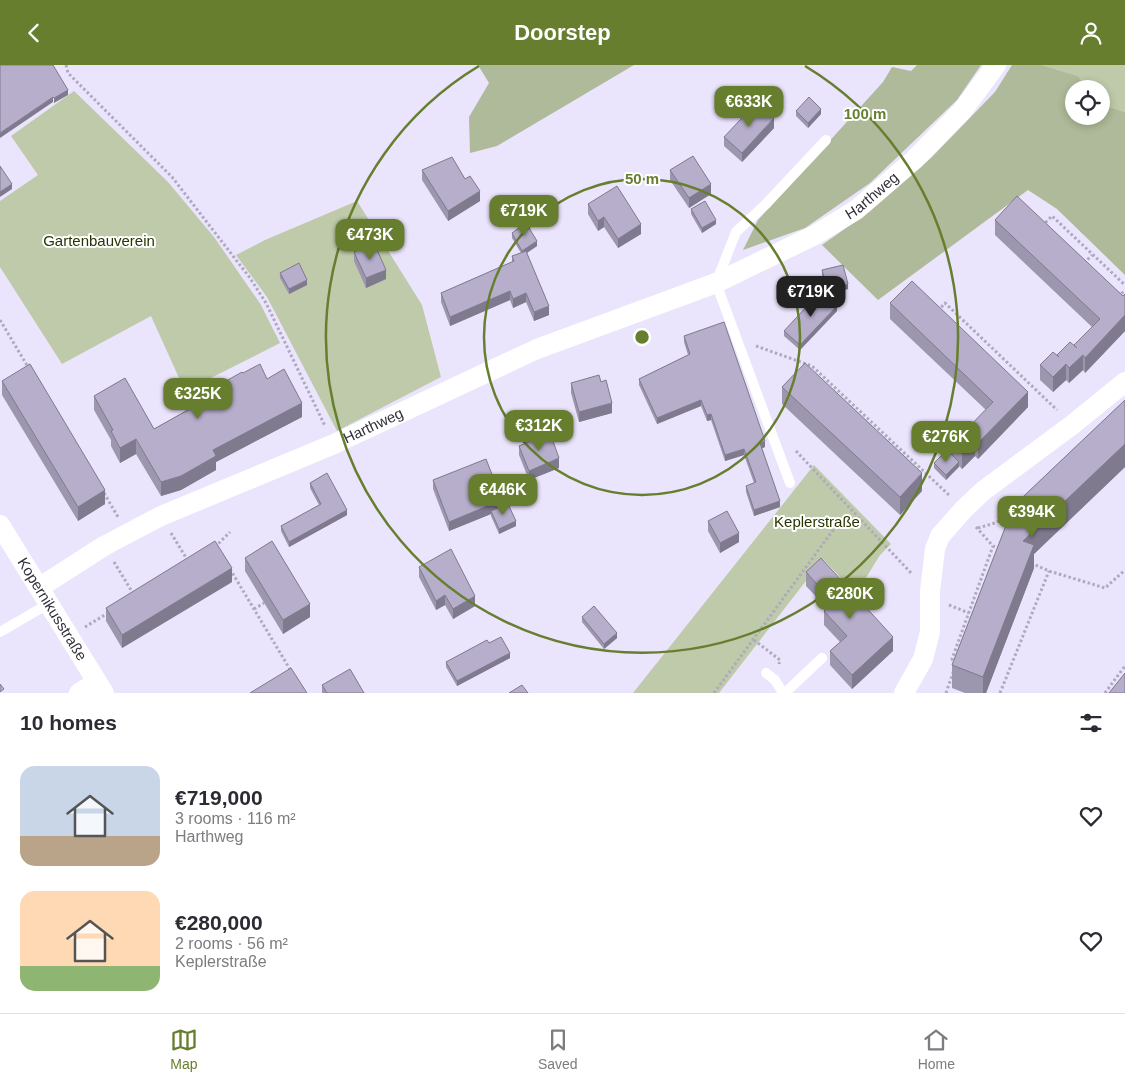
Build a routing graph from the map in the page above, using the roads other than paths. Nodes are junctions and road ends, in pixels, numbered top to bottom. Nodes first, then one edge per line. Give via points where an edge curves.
1 (996, 65) edge
2 (826, 140) dead end
3 (716, 283) junction
4 (1125, 382) edge
5 (790, 483) dead end
6 (0, 525) edge
7 (45, 595) junction
8 (0, 632) edge
9 (822, 658) dead end
10 (766, 673) dead end
11 (101, 687) edge
12 (79, 693) edge
13 (784, 693) edge
14 (904, 693) edge

1 - 3 street, Harthweg via 962,111 914,160 856,210 816,235
2 - 3 lane via 736,233
3 - 5 lane
3 - 7 street, Harthweg via 537,349 334,444 161,517 104,546
4 - 14 street via 984,491 940,536 935,549 926,650
6 - 7 street, Kopernikusstraße
7 - 8 lane
7 - 11 street, Kopernikusstraße
9 - 13 lane
10 - 13 lane via 775,679
11 - 12 street

